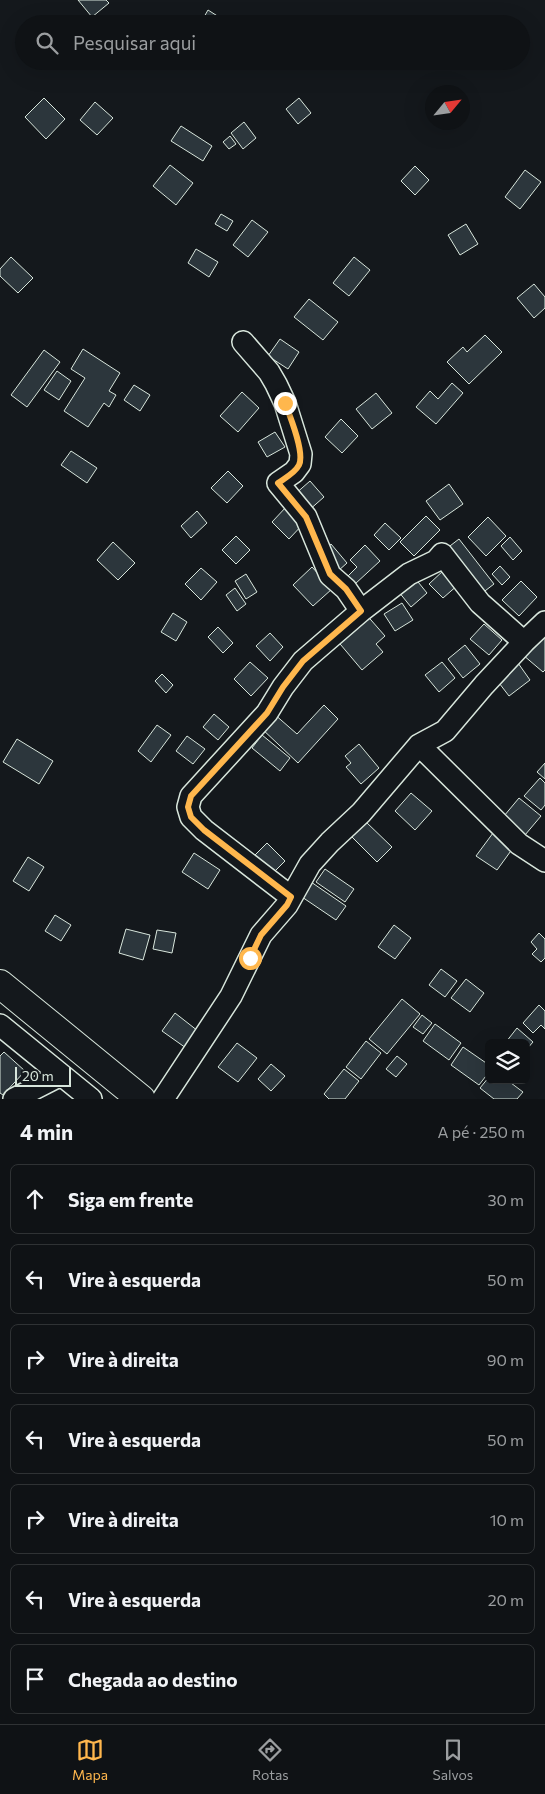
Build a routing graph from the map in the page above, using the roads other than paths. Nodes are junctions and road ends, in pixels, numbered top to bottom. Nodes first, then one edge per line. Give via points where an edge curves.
1 (243, 342) dead end
2 (361, 611) junction
3 (545, 622) edge
4 (524, 642) junction
5 (419, 745) junction
6 (545, 861) edge
7 (291, 897) junction
8 (0, 984) edge
9 (0, 1025) edge
10 (61, 1075) junction
11 (14, 1099) edge
12 (91, 1099) edge
13 (141, 1099) edge
14 (163, 1099) edge

1 - 2 street via 276,384 300,454 300,464 294,472 278,483 306,517 330,574 346,589
2 - 4 street via 442,554 480,603
2 - 7 street via 303,661 267,713 191,796 188,807 191,817 204,830
3 - 4 street
4 - 5 street via 445,731
5 - 6 street via 519,844
5 - 7 street via 361,813 310,864
7 - 14 street via 261,935 231,996
8 - 13 main road
9 - 10 street
10 - 11 street
10 - 12 street

